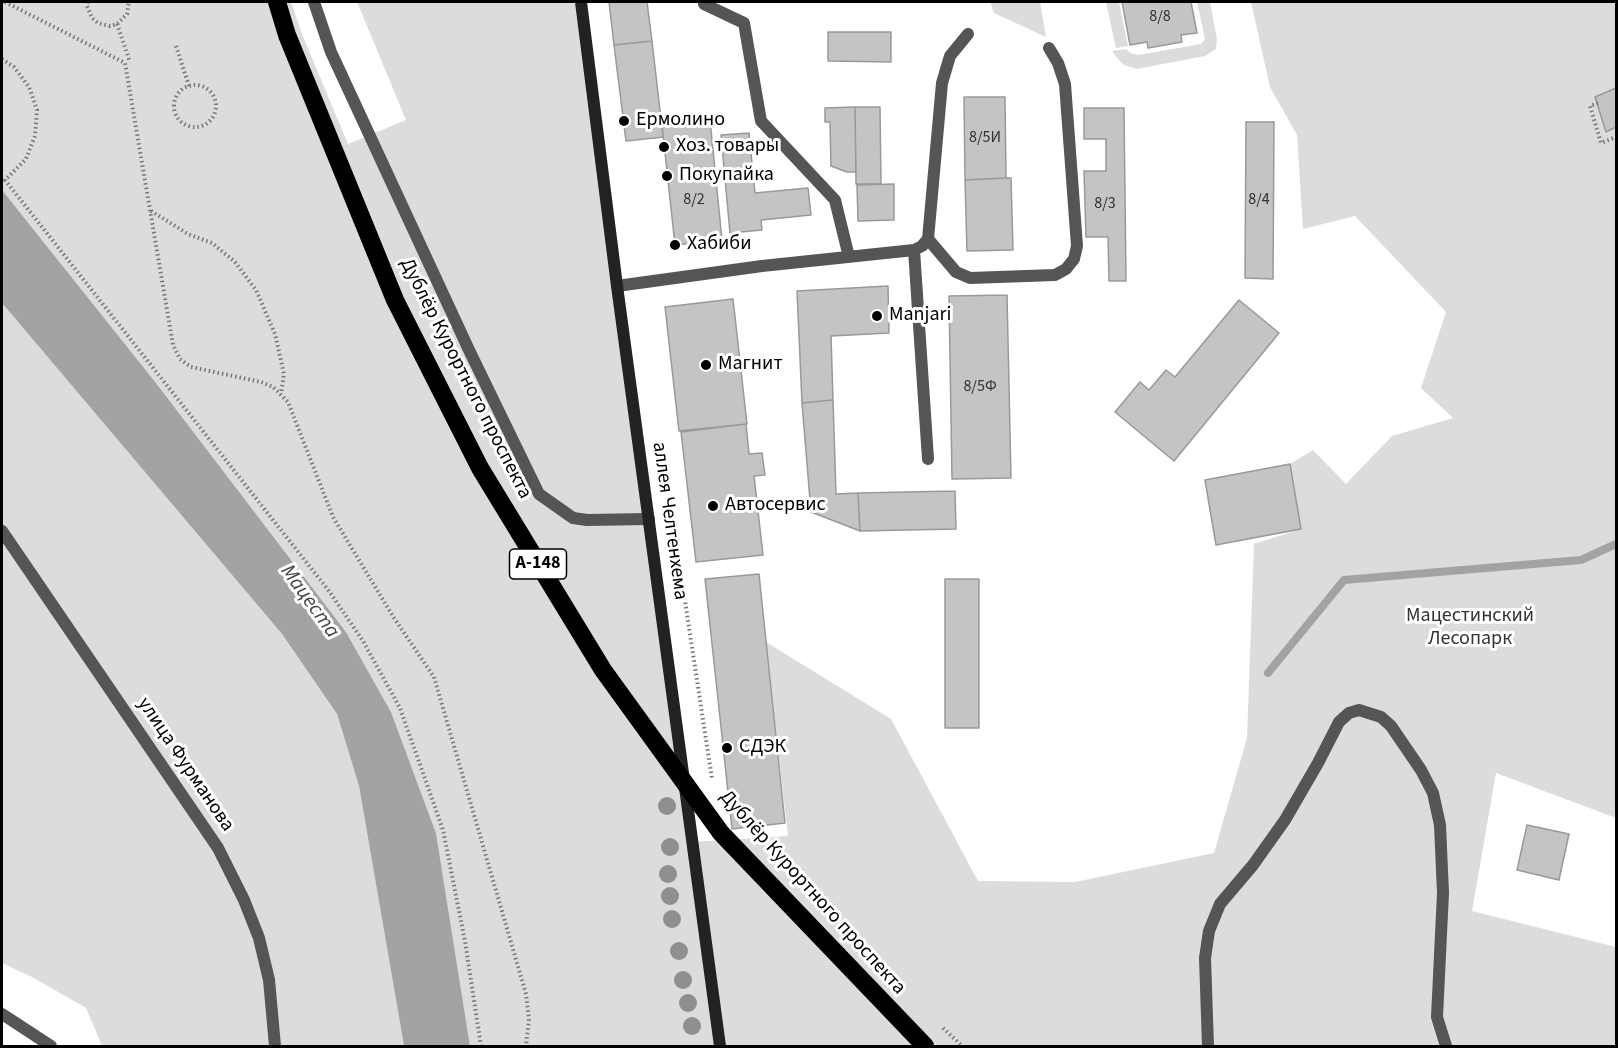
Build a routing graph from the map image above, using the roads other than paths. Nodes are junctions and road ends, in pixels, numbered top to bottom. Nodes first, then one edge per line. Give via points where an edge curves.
1 (277, 2) edge
2 (314, 2) edge
3 (581, 2) edge
4 (704, 4) dead end
5 (968, 34) dead end
6 (1049, 48) dead end
7 (928, 239) junction
8 (914, 250) junction
9 (849, 257) junction
10 (617, 286) junction
11 (928, 459) dead end
12 (649, 519) junction
13 (2, 531) edge
14 (2, 1014) edge
15 (51, 1047) edge
16 (275, 1047) edge
17 (720, 1047) edge
18 (925, 1047) edge
19 (1208, 1047) edge
20 (1446, 1047) edge

1 - 18 highway, Дублёр Курортного проспекта / А-148 via 395,300 480,468 603,670 721,833
2 - 12 street via 331,52 539,494 573,518
3 - 10 main road, аллея Челтенхема
4 - 9 street via 744,24 761,121 835,200
5 - 7 street via 950,56 942,83
6 - 7 street via 1065,84 1077,246 1074,259 1055,275 970,278 956,272
7 - 8 street
8 - 9 street
8 - 11 street
9 - 10 street
10 - 12 main road, аллея Челтенхема
12 - 17 main road, аллея Челтенхема
13 - 16 street, улица Фурманова via 218,848 259,938 269,980
14 - 15 street
19 - 20 street via 1205,958 1209,931 1220,904 1285,820 1339,722 1349,713 1359,711 1381,717 1391,726 1433,793 1440,825 1443,893 1437,1017

